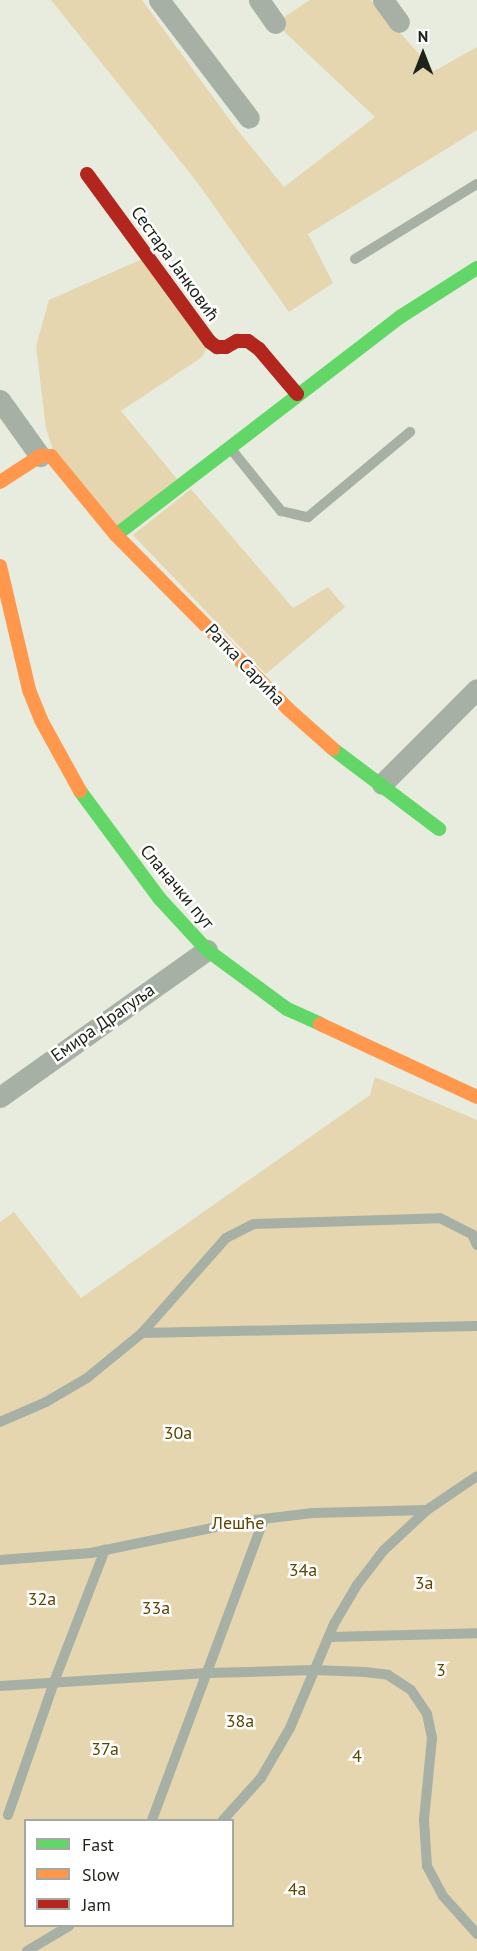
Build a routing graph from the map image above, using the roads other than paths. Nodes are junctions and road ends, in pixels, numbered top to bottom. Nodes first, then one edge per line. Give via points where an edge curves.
1 (159, 0) edge
2 (259, 0) edge
3 (383, 0) edge
4 (399, 22) dead end
5 (275, 23) dead end
6 (249, 118) dead end
7 (87, 174) dead end
8 (477, 184) edge
9 (356, 259) dead end
10 (477, 268) edge
11 (297, 394) junction
12 (0, 400) edge
13 (410, 432) dead end
14 (229, 447) junction
15 (40, 456) junction
16 (0, 482) edge
17 (116, 535) junction
18 (0, 566) edge
19 (6, 613) edge
20 (477, 689) edge
21 (382, 784) junction
22 (439, 828) dead end
23 (207, 950) junction
24 (0, 1097) edge
25 (477, 1097) edge
26 (477, 1245) edge
27 (477, 1326) edge
28 (142, 1333) junction
29 (0, 1422) edge
30 (477, 1476) edge
31 (427, 1510) junction
32 (264, 1519) junction
33 (105, 1550) junction
34 (0, 1560) edge
35 (477, 1633) edge
36 (329, 1637) junction
37 (314, 1670) junction
38 (208, 1673) junction
39 (54, 1682) junction
40 (0, 1686) edge
41 (8, 1815) dead end
42 (153, 1819) edge
43 (225, 1819) edge
44 (67, 1927) edge
45 (475, 1928) edge
46 (27, 1951) edge

1 - 6 street
2 - 5 street
3 - 4 street
7 - 11 street, Сестара Јанковић via 210,342 226,347 237,341 249,341
8 - 9 lane
10 - 11 street via 400,317
11 - 14 street
12 - 15 street
13 - 14 lane via 308,517 281,511
14 - 17 street
15 - 16 street
15 - 17 street, Ратка Сарића via 51,456 57,461
17 - 21 street, Ратка Сарића via 288,709
18 - 19 street, Сланачки пут
19 - 23 street, Сланачки пут via 29,690 70,774 132,862
20 - 21 street
21 - 22 street, Ратка Сарића
23 - 24 street, Емира Драгуља
23 - 25 street, Сланачки пут via 256,989 299,1016
26 - 28 lane via 472,1234 440,1218 254,1224 226,1238 210,1253
27 - 28 lane
28 - 29 lane via 87,1378
30 - 31 lane
31 - 32 lane via 313,1513
31 - 36 lane via 384,1550 357,1585
32 - 33 lane
32 - 38 lane
33 - 34 lane
33 - 39 lane
35 - 36 lane
36 - 37 lane
37 - 38 lane
37 - 43 lane via 290,1728 261,1778
37 - 45 lane via 388,1675 421,1702 432,1738 424,1820 427,1866 443,1896
38 - 39 lane
38 - 42 lane
39 - 40 lane
39 - 41 lane
44 - 46 lane

